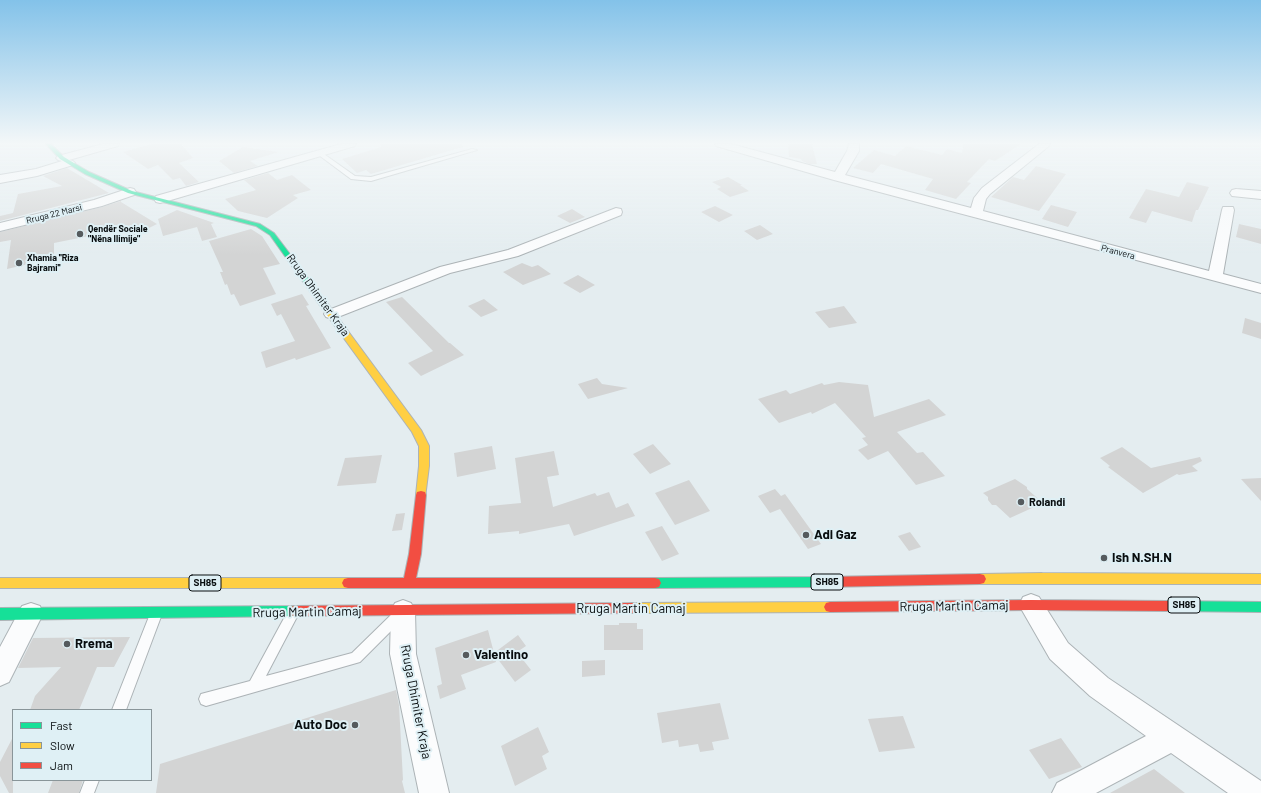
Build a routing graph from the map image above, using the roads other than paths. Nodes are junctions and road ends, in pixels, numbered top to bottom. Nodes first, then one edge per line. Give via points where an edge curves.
1 (105, 181) edge
2 (222, 181) edge
3 (853, 181) edge
4 (999, 181) edge
5 (130, 192) junction
6 (1236, 193) dead end
7 (1261, 195) edge
8 (160, 199) junction
9 (1228, 210) dead end
10 (616, 212) dead end
11 (976, 214) junction
12 (0, 227) edge
13 (1215, 277) junction
14 (1261, 289) edge
15 (332, 314) junction
16 (1261, 579) edge
17 (409, 582) junction
18 (0, 583) edge
19 (1031, 605) junction
20 (1261, 606) edge
21 (403, 611) junction
22 (293, 612) junction
23 (0, 614) edge
24 (31, 614) junction
25 (156, 614) junction
26 (0, 673) edge
27 (254, 686) junction
28 (206, 699) dead end
29 (119, 709) edge
30 (1172, 737) junction
31 (92, 781) edge
32 (87, 793) edge
33 (434, 793) edge
34 (1067, 793) edge
35 (1253, 793) edge

1 - 5 main road, Rruga Dhimiter Kraja
2 - 8 street
3 - 11 street, Pranvera
4 - 11 street via 980,198
5 - 8 main road, Rruga Dhimiter Kraja
5 - 12 street, Rruga 22 Marsi via 98,203
6 - 7 street
8 - 15 main road, Rruga Dhimiter Kraja via 258,225 272,234
9 - 13 street
10 - 15 street via 513,253 446,270
11 - 13 street, Pranvera
13 - 14 street, Pranvera
15 - 17 main road, Rruga Dhimiter Kraja via 416,430 424,446 415,554
16 - 17 main road, SH85
17 - 18 main road, SH85
19 - 20 main road, Rruga Martin Camaj / SH85
19 - 21 main road, Rruga Martin Camaj / SH85
19 - 30 street via 1059,651 1099,687
21 - 22 main road, Rruga Martin Camaj / SH85
21 - 27 lane via 356,658
21 - 33 street, Rruga Dhimiter Kraja via 403,654
22 - 25 main road, Rruga Martin Camaj / SH85
22 - 27 lane
23 - 24 main road, Rruga Martin Camaj / SH85
24 - 25 main road, Rruga Martin Camaj / SH85
24 - 26 street
25 - 29 lane
27 - 28 lane
30 - 34 street
30 - 35 street
31 - 32 lane

